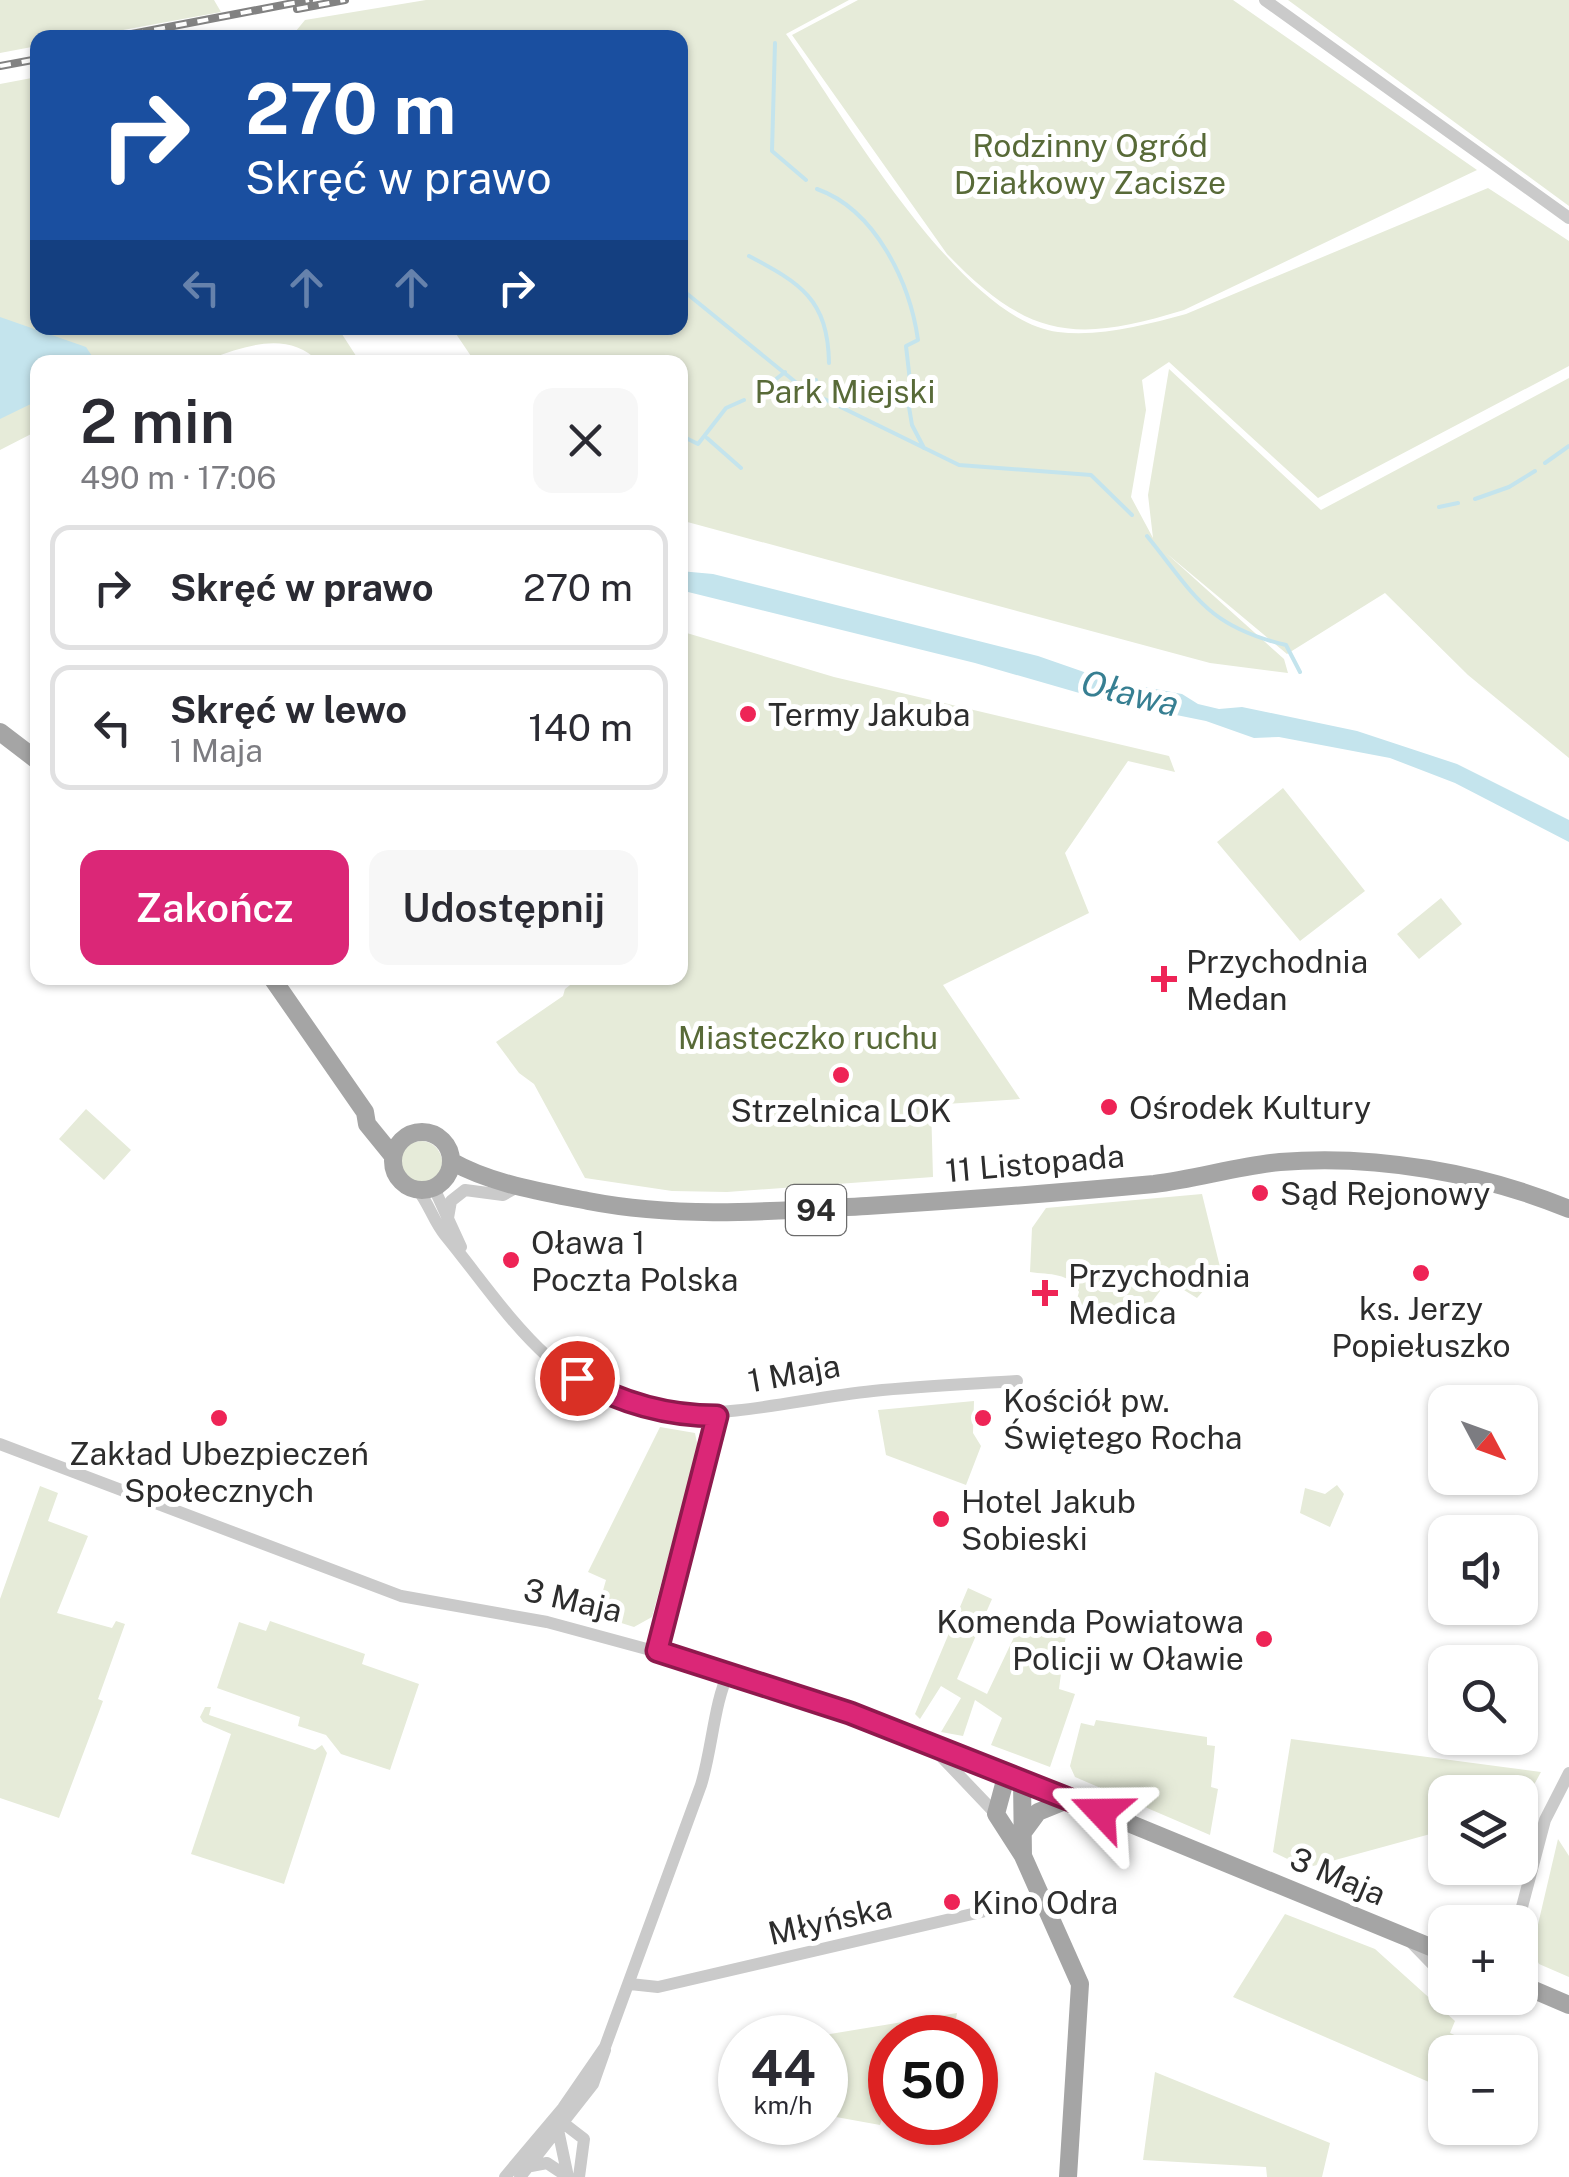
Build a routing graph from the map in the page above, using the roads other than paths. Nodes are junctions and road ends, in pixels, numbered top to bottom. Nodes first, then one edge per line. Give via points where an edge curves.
1 (1265, 0) edge
2 (1569, 218) edge
3 (0, 732) edge
4 (30, 754) edge
5 (277, 985) edge
6 (365, 1112) junction
7 (403, 1138) junction
8 (393, 1156) junction
9 (437, 1179) junction
10 (510, 1184) junction
11 (1569, 1209) edge
12 (448, 1218) junction
13 (464, 1254) junction
14 (1018, 1381) dead end
15 (717, 1416) junction
16 (0, 1444) edge
17 (657, 1651) junction
18 (729, 1672) junction
19 (922, 1740) junction
20 (1569, 1773) edge
21 (1015, 1776) junction
22 (1070, 1799) junction
23 (996, 1814) junction
24 (1024, 1831) junction
25 (1022, 1856) junction
26 (1041, 1898) junction
27 (1522, 1905) edge
28 (1408, 1938) junction
29 (1428, 1947) edge
30 (1428, 1959) edge
31 (630, 1984) junction
32 (1538, 1991) edge
33 (1569, 2004) edge
34 (560, 2124) junction
35 (524, 2172) edge
36 (505, 2177) edge
37 (568, 2177) edge
38 (578, 2177) edge
39 (1068, 2177) edge

1 - 2 street
3 - 4 main road
5 - 6 main road
6 - 7 main road
6 - 8 main road
7 - 8 main road
7 - 9 main road via 420,1132 438,1137
8 - 9 main road via 400,1180
9 - 10 main road, 11 Listopada / 94
9 - 12 street, 1 Maja
9 - 13 street, 1 Maja via 444,1234
10 - 11 main road, 11 Listopada / 94 via 643,1210 756,1213 1140,1185 1281,1162 1371,1163 1498,1183
10 - 12 street via 503,1195 465,1190 452,1201
12 - 13 street, 1 Maja
13 - 15 street, 1 Maja via 519,1328 562,1370 619,1400
14 - 15 street, 1 Maja via 873,1391
15 - 17 street
16 - 17 street, 3 Maja via 401,1596 547,1622
17 - 18 street, 3 Maja
18 - 19 street, 3 Maja
18 - 31 street via 710,1757
19 - 21 street, 3 Maja
19 - 23 street
20 - 27 street via 1545,1820
21 - 22 main road, 3 Maja
21 - 23 main road via 996,1800
21 - 24 main road
22 - 24 main road via 1038,1812
22 - 28 main road, 3 Maja
23 - 25 main road
24 - 25 main road
25 - 26 main road
26 - 31 street, Młyńska via 658,1988
26 - 39 main road via 1081,1989
28 - 29 main road, 3 Maja
28 - 30 street, 3 Maja
31 - 34 street via 605,2047
32 - 33 main road
34 - 35 street
34 - 36 street
34 - 37 street
34 - 38 street via 585,2144
35 - 37 street via 547,2163

